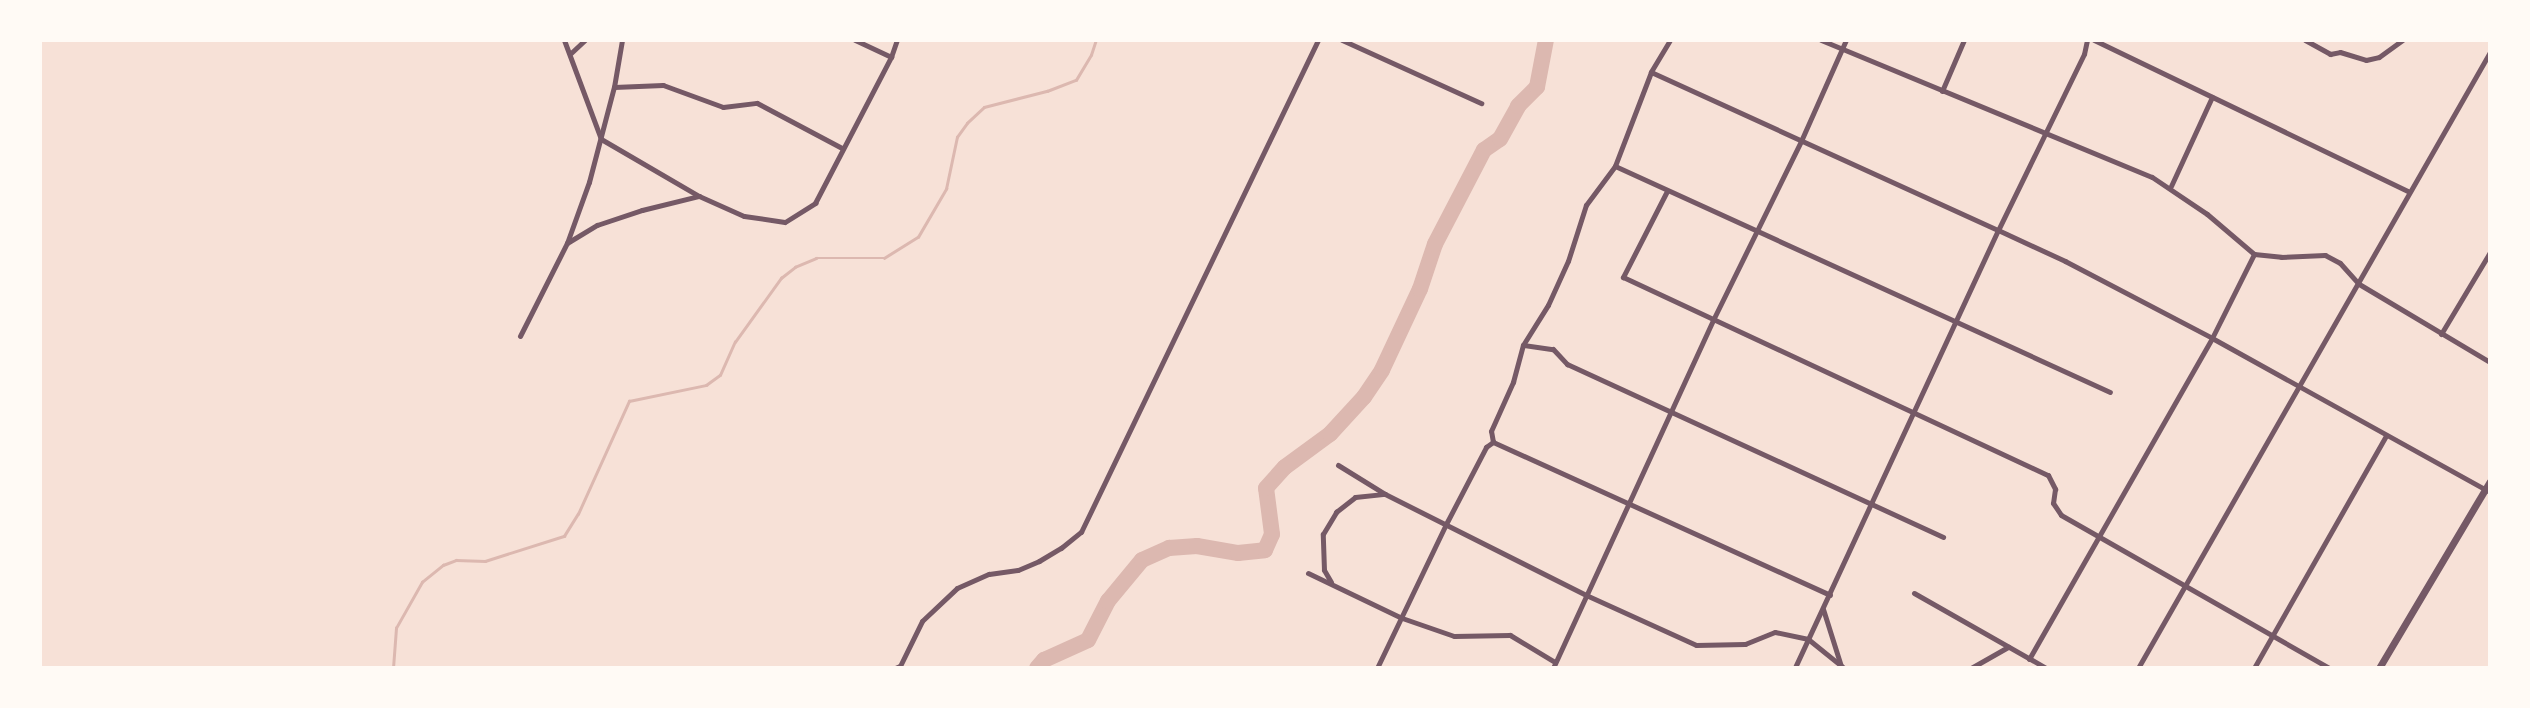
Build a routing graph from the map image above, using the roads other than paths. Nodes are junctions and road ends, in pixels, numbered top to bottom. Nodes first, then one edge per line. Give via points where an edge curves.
1 (564, 40) edge
2 (585, 40) edge
3 (622, 40) edge
4 (855, 40) edge
5 (897, 40) edge
6 (1318, 40) edge
7 (1342, 40) edge
8 (1670, 40) edge
9 (1821, 40) edge
10 (1846, 40) edge
11 (1964, 40) edge
12 (2087, 40) edge
13 (2094, 40) edge
14 (2305, 40) edge
15 (2402, 40) edge
16 (1842, 49) junction
17 (2490, 52) edge
18 (571, 53) junction
19 (891, 57) junction
20 (1651, 72) junction
21 (614, 87) junction
22 (1942, 91) junction
23 (2212, 97) junction
24 (1480, 103) dead end
25 (2045, 135) junction
26 (601, 139) junction
27 (1801, 141) junction
28 (842, 148) junction
29 (1615, 166) junction
30 (2171, 187) junction
31 (1667, 191) junction
32 (2408, 191) junction
33 (699, 196) junction
34 (1998, 230) junction
35 (1755, 232) junction
36 (567, 243) junction
37 (2490, 252) edge
38 (2254, 254) junction
39 (2359, 285) junction
40 (1713, 320) junction
41 (1955, 322) junction
42 (2441, 334) junction
43 (520, 336) dead end
44 (2212, 338) junction
45 (1523, 345) junction
46 (2490, 362) edge
47 (2300, 387) junction
48 (2110, 393) dead end
49 (1672, 411) junction
50 (1916, 411) junction
51 (2385, 437) junction
52 (1493, 442) junction
53 (1338, 465) dead end
54 (2490, 481) edge
55 (2487, 490) edge
56 (1385, 494) junction
57 (1628, 503) junction
58 (1872, 505) junction
59 (1446, 524) junction
60 (1942, 537) dead end
61 (2099, 537) junction
62 (1308, 573) dead end
63 (1332, 584) junction
64 (2186, 588) junction
65 (1914, 593) dead end
66 (1586, 595) junction
67 (1830, 595) junction
68 (1823, 609) junction
69 (1402, 618) junction
70 (2273, 634) junction
71 (1808, 639) junction
72 (2008, 647) junction
73 (2029, 659) junction
74 (1554, 665) edge
75 (1842, 667) edge
76 (895, 668) edge
77 (1377, 668) edge
78 (1795, 668) edge
79 (1971, 668) edge
80 (2046, 668) edge
81 (2138, 668) edge
82 (2254, 668) edge
83 (2329, 668) edge
84 (2379, 668) edge

1 - 18 street
2 - 18 street
3 - 21 street
4 - 19 street
5 - 19 street
6 - 76 street via 1081,531 1039,561 957,588 922,621
7 - 24 street
8 - 20 street
9 - 16 street
10 - 16 street
11 - 22 street
12 - 25 street
13 - 23 street
14 - 15 street via 2330,54 2340,52 2366,60 2379,57
16 - 22 street
16 - 27 street
17 - 32 street
18 - 26 street
19 - 28 street
20 - 27 street
20 - 29 street
21 - 26 street
21 - 28 street via 663,85 723,107 757,103
22 - 25 street
23 - 30 street
23 - 32 street
25 - 30 street
25 - 34 street
26 - 33 street
26 - 36 street
27 - 34 street
27 - 35 street
28 - 33 street via 815,204 785,222 744,216
29 - 31 street
29 - 45 street via 1586,205 1568,261
30 - 38 street
31 - 35 street
31 - 40 street via 1623,276
32 - 39 street
33 - 36 street via 597,225
34 - 41 street
34 - 44 street
35 - 40 street
35 - 41 street
36 - 43 street
37 - 42 street
38 - 39 street via 2325,256 2340,263
38 - 44 street
39 - 42 street
39 - 47 street
40 - 49 street
40 - 50 street
41 - 48 street
41 - 50 street
42 - 46 street
44 - 47 street
44 - 61 street
45 - 49 street via 1553,349 1567,364
45 - 52 street via 1513,382 1491,430
47 - 51 street
47 - 64 street
49 - 57 street
49 - 58 street
50 - 58 street
50 - 61 street via 2049,475 2057,510
51 - 55 street
51 - 70 street
52 - 57 street
52 - 59 street via 1486,447
53 - 56 street
54 - 55 street
55 - 84 street
56 - 59 street
56 - 63 street via 1355,497 1336,512 1323,534 1324,570
57 - 66 street
57 - 67 street
58 - 60 street
58 - 67 street
59 - 66 street
59 - 69 street
61 - 64 street
61 - 73 street
62 - 63 street
63 - 69 street
64 - 70 street
64 - 81 street
65 - 72 street
66 - 71 street via 1696,645 1745,644 1775,632
66 - 74 street
67 - 68 street
68 - 71 street
68 - 75 street
69 - 74 street via 1454,636 1510,635
69 - 77 street
70 - 82 street
70 - 83 street
71 - 75 street
71 - 78 street
72 - 73 street
72 - 79 street
73 - 80 street

